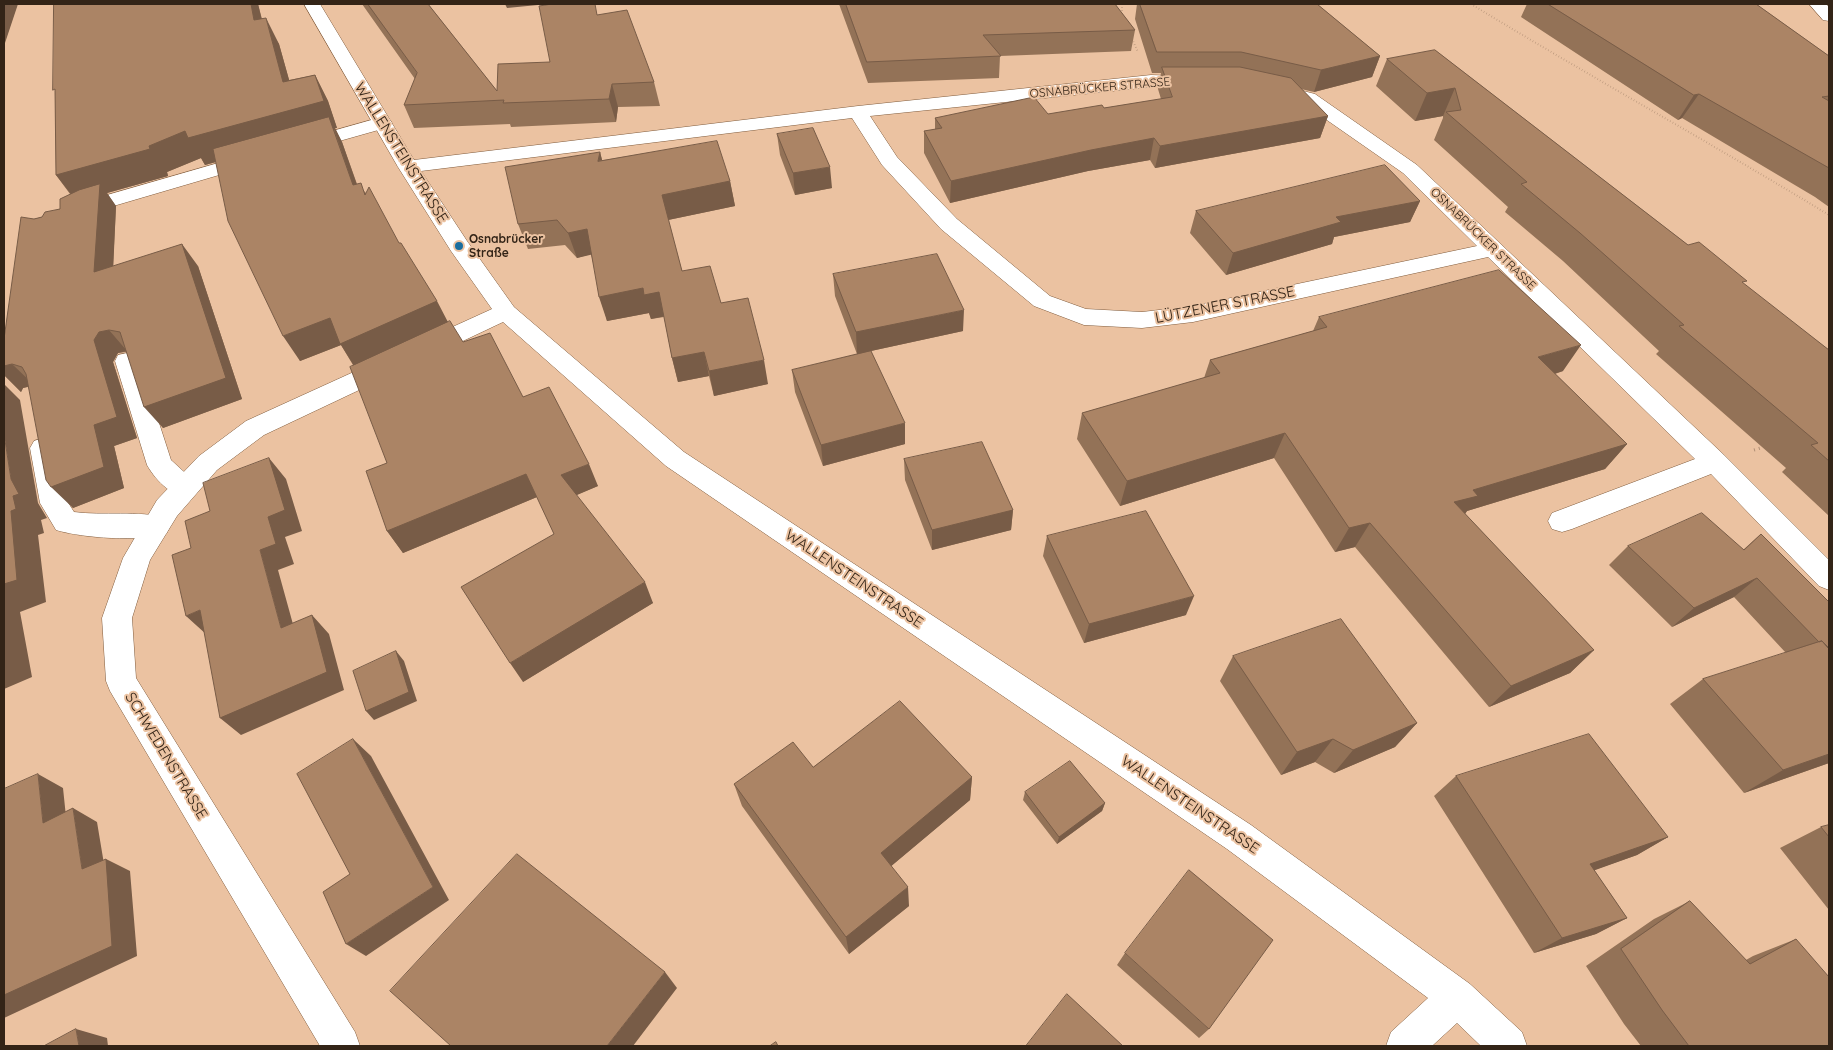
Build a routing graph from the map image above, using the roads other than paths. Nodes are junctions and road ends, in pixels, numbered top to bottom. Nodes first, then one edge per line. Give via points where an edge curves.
1 (312, 4) edge
2 (1817, 4) edge
3 (1829, 16) edge
4 (1216, 81) edge
5 (1262, 87) edge
6 (858, 112) junction
7 (382, 123) junction
8 (408, 167) junction
9 (60, 219) edge
10 (1493, 249) junction
11 (506, 312) junction
12 (127, 361) edge
13 (39, 425) edge
14 (1715, 462) junction
15 (185, 488) junction
16 (1562, 521) dead end
17 (156, 526) junction
18 (1829, 578) edge
19 (1457, 997) junction
20 (341, 1046) edge
21 (1405, 1046) edge
22 (1508, 1046) edge

1 - 7 street, WALLENSTEINSTRASSE
2 - 3 street
4 - 6 street, OSNABRÜCKER STRASSE via 1150,81
5 - 10 street, OSNABRÜCKER STRASSE via 1308,98 1410,169
6 - 8 street, OSNABRÜCKER STRASSE
6 - 10 street, LÜTZENER STRASSE via 889,161 949,224 1042,301 1084,317 1142,320 1192,314
7 - 8 street, WALLENSTEINSTRASSE
7 - 9 street via 88,206
8 - 11 street, WALLENSTEINSTRASSE
10 - 14 street, OSNABRÜCKER STRASSE
11 - 15 street, SCHWEDENSTRASSE via 254,428 208,462
11 - 19 street, WALLENSTEINSTRASSE via 675,459 1239,837
12 - 15 street via 160,466
13 - 17 street via 54,502 66,522 95,526
14 - 16 street
14 - 18 street, OSNABRÜCKER STRASSE
15 - 17 street, SCHWEDENSTRASSE
17 - 20 street, SCHWEDENSTRASSE via 137,558 117,618 121,681
19 - 21 street
19 - 22 street, WALLENSTEINSTRASSE

